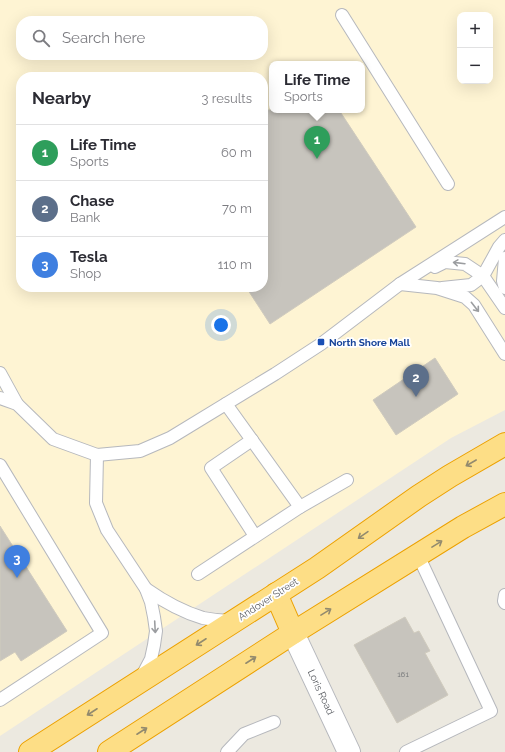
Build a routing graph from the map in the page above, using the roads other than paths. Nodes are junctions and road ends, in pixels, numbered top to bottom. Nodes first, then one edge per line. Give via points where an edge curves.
1 (342, 15) dead end
2 (448, 184) dead end
3 (505, 217) edge
4 (505, 240) edge
5 (505, 258) edge
6 (483, 276) junction
7 (400, 284) junction
8 (437, 288) junction
9 (505, 288) edge
10 (505, 308) edge
11 (505, 354) edge
12 (0, 373) edge
13 (0, 398) edge
14 (17, 404) junction
15 (226, 404) junction
16 (252, 440) junction
17 (505, 444) edge
18 (98, 455) junction
19 (0, 465) edge
20 (347, 480) dead end
21 (505, 504) edge
22 (300, 507) junction
23 (255, 536) junction
24 (418, 555) junction
25 (198, 574) dead end
26 (146, 589) junction
27 (276, 594) junction
28 (505, 595) edge
29 (505, 603) edge
30 (234, 621) junction
31 (293, 633) junction
32 (138, 683) junction
33 (0, 700) edge
34 (274, 722) dead end
35 (30, 752) edge
36 (110, 752) edge
37 (227, 752) edge
38 (349, 752) edge
39 (406, 752) edge

1 - 2 lane
3 - 7 lane
4 - 6 lane
5 - 9 lane
6 -> 7 lane via 465,264 445,262
6 - 8 lane via 471,285
6 - 10 lane
7 - 8 lane
7 - 15 lane via 321,344
8 -> 11 lane via 465,297 474,305
12 - 14 lane
13 - 14 lane
14 - 18 lane via 53,439
15 - 16 lane
15 - 18 lane via 170,438 140,451
16 - 22 lane
16 - 23 lane via 211,468
17 -> 27 highway, Andover Street via 419,496
18 - 26 lane via 96,503 107,530
19 - 33 lane via 102,633
20 - 22 lane
24 -> 21 highway
22 - 23 lane
23 - 25 lane
31 -> 24 highway
24 - 39 lane via 491,711
26 - 30 lane via 159,598 203,618
26 -> 32 lane via 156,631 151,659
27 - 30 highway, Andover Street
27 - 31 highway
28 - 29 lane
30 -> 32 highway, Andover Street
36 -> 31 highway
31 - 38 street, Loris Road
32 -> 35 highway, Andover Street
34 - 37 lane via 244,734

